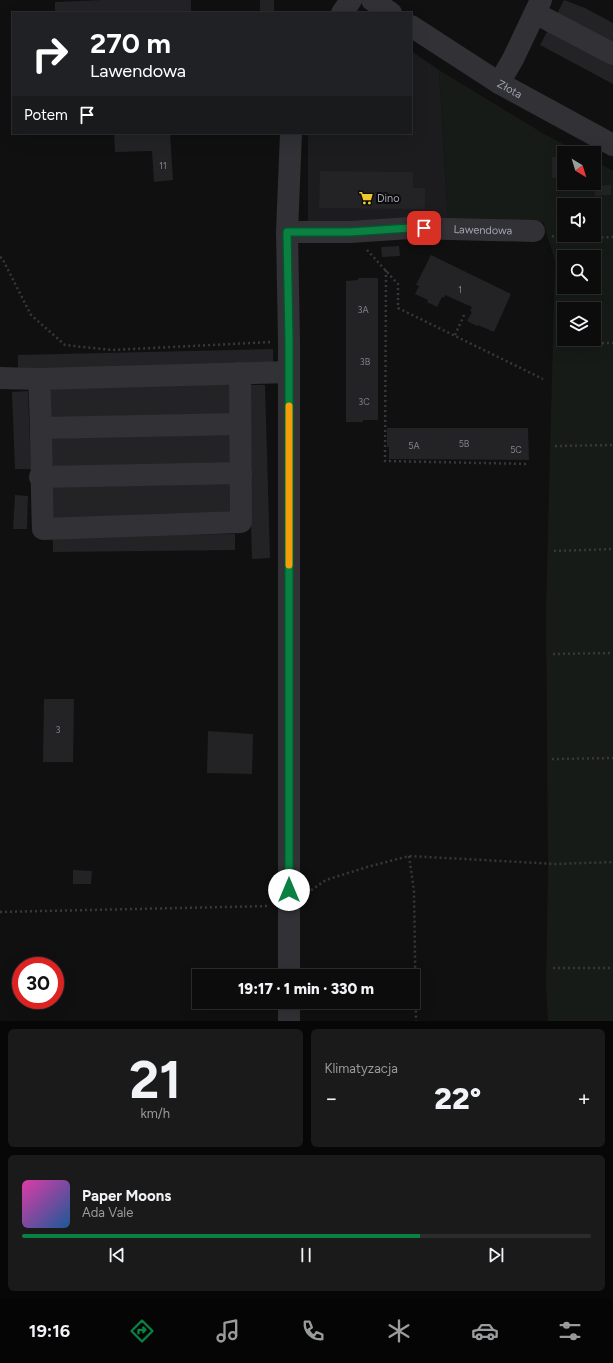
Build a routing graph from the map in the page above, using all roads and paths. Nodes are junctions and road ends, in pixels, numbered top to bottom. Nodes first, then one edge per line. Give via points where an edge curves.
1 (351, 0) edge
2 (372, 0) edge
3 (538, 6) edge
4 (343, 12) edge
5 (390, 12) edge
6 (412, 27) edge
7 (613, 54) edge
8 (499, 83) junction
9 (291, 134) edge
10 (613, 145) edge
11 (534, 231) joint
12 (287, 232) junction
13 (350, 232) junction
14 (613, 237) edge
15 (0, 257) edge
16 (386, 270) junction
17 (465, 313) dead end
18 (455, 335) junction
19 (289, 341) junction
20 (601, 342) edge
21 (613, 342) edge
22 (289, 372) junction
23 (240, 373) junction
24 (0, 378) edge
25 (39, 379) junction
26 (543, 379) dead end
27 (240, 424) junction
28 (42, 428) junction
29 (613, 445) edge
30 (555, 446) dead end
31 (529, 464) dead end
32 (240, 473) junction
33 (40, 477) junction
34 (613, 549) edge
35 (554, 551) dead end
36 (613, 653) edge
37 (553, 654) dead end
38 (613, 758) edge
39 (552, 759) dead end
40 (409, 856) junction
41 (613, 862) edge
42 (289, 905) junction
43 (0, 912) edge
44 (553, 968) dead end
45 (613, 968) edge
46 (289, 969) edge
47 (289, 1009) edge
48 (289, 1021) edge
49 (416, 1021) edge

1 - 4 street
2 - 5 street
3 - 7 street
3 - 8 street
6 - 8 street, Złota
8 - 10 street, Złota
9 - 12 street
11 - 13 street, Lawendowa via 410,228
11 - 14 path via 560,239
12 - 13 street, Lawendowa
12 - 19 street
13 - 16 path
15 - 19 path via 31,315 65,345 112,350
16 - 18 path via 398,284 398,308
16 - 31 path via 385,461
17 - 18 path
18 - 26 path
19 - 22 street
20 - 21 path
22 - 23 street
22 - 42 street
23 - 25 street
23 - 27 street
24 - 25 street
25 - 28 street
27 - 28 street
27 - 32 street
28 - 33 street
29 - 30 path
32 - 33 street
32 - 33 street via 241,522 43,529
34 - 35 path
36 - 37 path
38 - 39 path
40 - 41 path via 556,864
40 - 42 path via 326,880
40 - 49 path via 414,891
42 - 43 path
42 - 46 street
44 - 45 path
47 - 48 street

